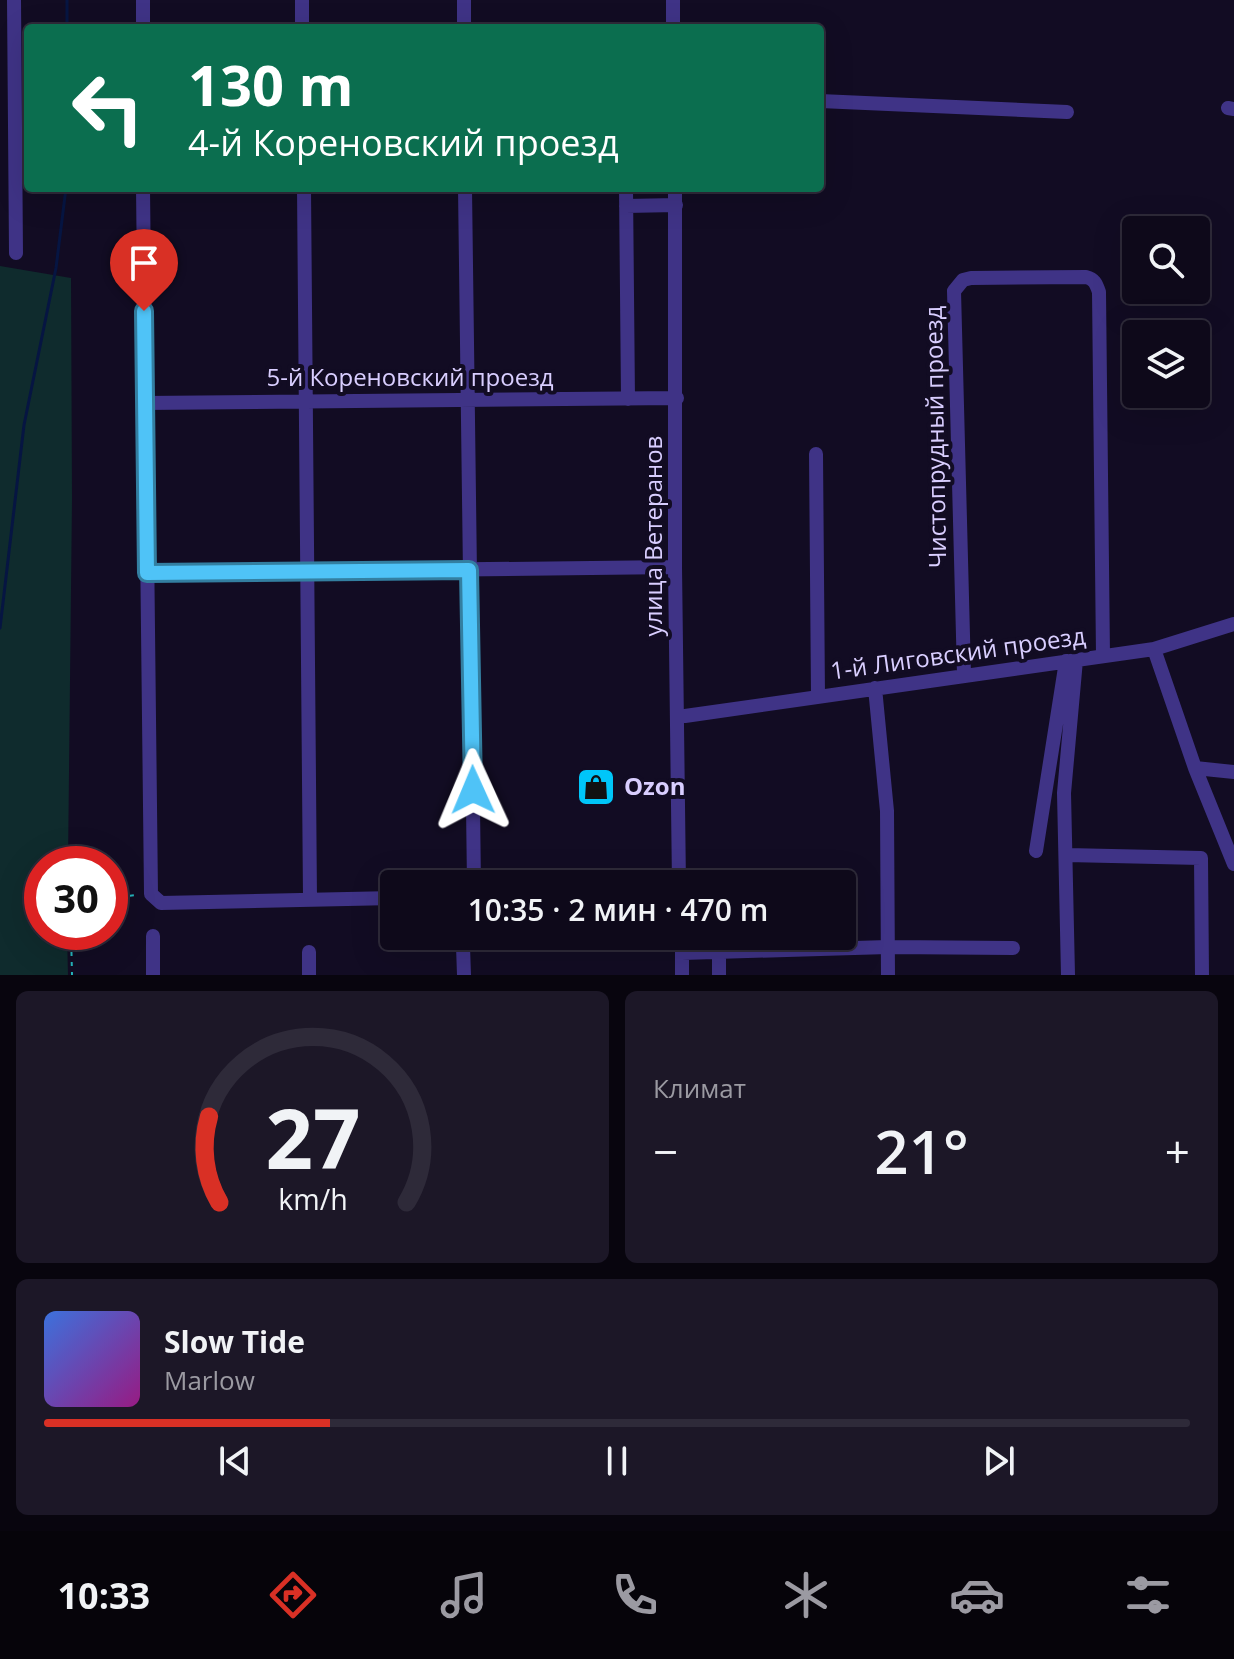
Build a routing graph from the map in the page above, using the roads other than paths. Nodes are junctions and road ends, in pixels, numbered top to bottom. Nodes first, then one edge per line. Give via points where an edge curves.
1 (14, 0) edge
2 (143, 0) edge
3 (302, 0) edge
4 (464, 0) edge
5 (675, 0) edge
6 (143, 24) edge
7 (302, 24) edge
8 (464, 24) edge
9 (675, 24) edge
10 (824, 101) edge
11 (1067, 112) dead end
12 (143, 192) edge
13 (304, 192) edge
14 (465, 192) edge
15 (626, 192) edge
16 (677, 192) edge
17 (677, 192) edge
18 (676, 205) junction
19 (626, 206) junction
20 (16, 253) dead end
21 (677, 398) junction
22 (467, 399) junction
23 (628, 399) junction
24 (305, 400) junction
25 (144, 403) junction
26 (816, 454) dead end
27 (675, 567) junction
28 (469, 570) junction
29 (307, 571) junction
30 (147, 573) junction
31 (1234, 624) edge
32 (1154, 649) junction
33 (1103, 656) junction
34 (1071, 660) junction
35 (964, 674) junction
36 (875, 688) junction
37 (818, 696) junction
38 (685, 716) junction
39 (1195, 768) junction
40 (1234, 772) edge
41 (1036, 851) dead end
42 (1067, 855) junction
43 (1234, 864) edge
44 (474, 870) edge
45 (681, 870) edge
46 (681, 870) edge
47 (380, 898) edge
48 (310, 899) junction
49 (153, 936) dead end
50 (888, 947) junction
51 (1013, 948) dead end
52 (463, 950) edge
53 (309, 952) dead end
54 (719, 952) junction
55 (682, 953) joint
56 (153, 975) edge
57 (309, 975) edge
58 (464, 975) edge
59 (682, 975) edge
60 (719, 975) edge
61 (888, 975) edge
62 (1068, 975) edge
63 (1202, 975) edge

1 - 20 street
2 - 6 street
3 - 7 street
4 - 8 street
5 - 9 street
10 - 11 street
12 - 25 street
13 - 24 street
14 - 22 street
15 - 19 street
16 - 18 street, улица Ветеранов
17 - 38 street, улица Ветеранов
18 - 19 street
18 - 21 street, улица Ветеранов
19 - 23 street
21 - 23 street, 5-й Кореновский проезд
21 - 27 street, улица Ветеранов
22 - 23 street, 5-й Кореновский проезд
22 - 24 street, 5-й Кореновский проезд
22 - 28 street
24 - 25 street, 5-й Кореновский проезд
24 - 29 street
25 - 30 street
26 - 37 street
27 - 28 street
27 - 46 street, улица Ветеранов
28 - 29 street
28 - 44 street
29 - 30 street
29 - 48 street
30 - 48 street via 151,894 161,903
31 - 32 street, 1-й Лиговский проезд
32 - 33 street, 1-й Лиговский проезд
32 - 39 street
33 - 34 street, 1-й Лиговский проезд
33 - 35 street, Чистопрудный проезд via 1099,292 1086,277 971,278 954,291
34 - 35 street, 1-й Лиговский проезд
34 - 41 street
34 - 42 street via 1064,793
35 - 36 street, 1-й Лиговский проезд
36 - 37 street, 1-й Лиговский проезд
36 - 50 street via 887,811
37 - 38 street, 1-й Лиговский проезд
38 - 45 street, улица Ветеранов
39 - 40 street
39 - 43 street
42 - 62 street
42 - 63 street via 1201,858
47 - 48 street
49 - 56 street
50 - 51 street
50 - 54 street
50 - 61 street
52 - 58 street
53 - 57 street
54 - 55 street
54 - 60 street
55 - 59 street

